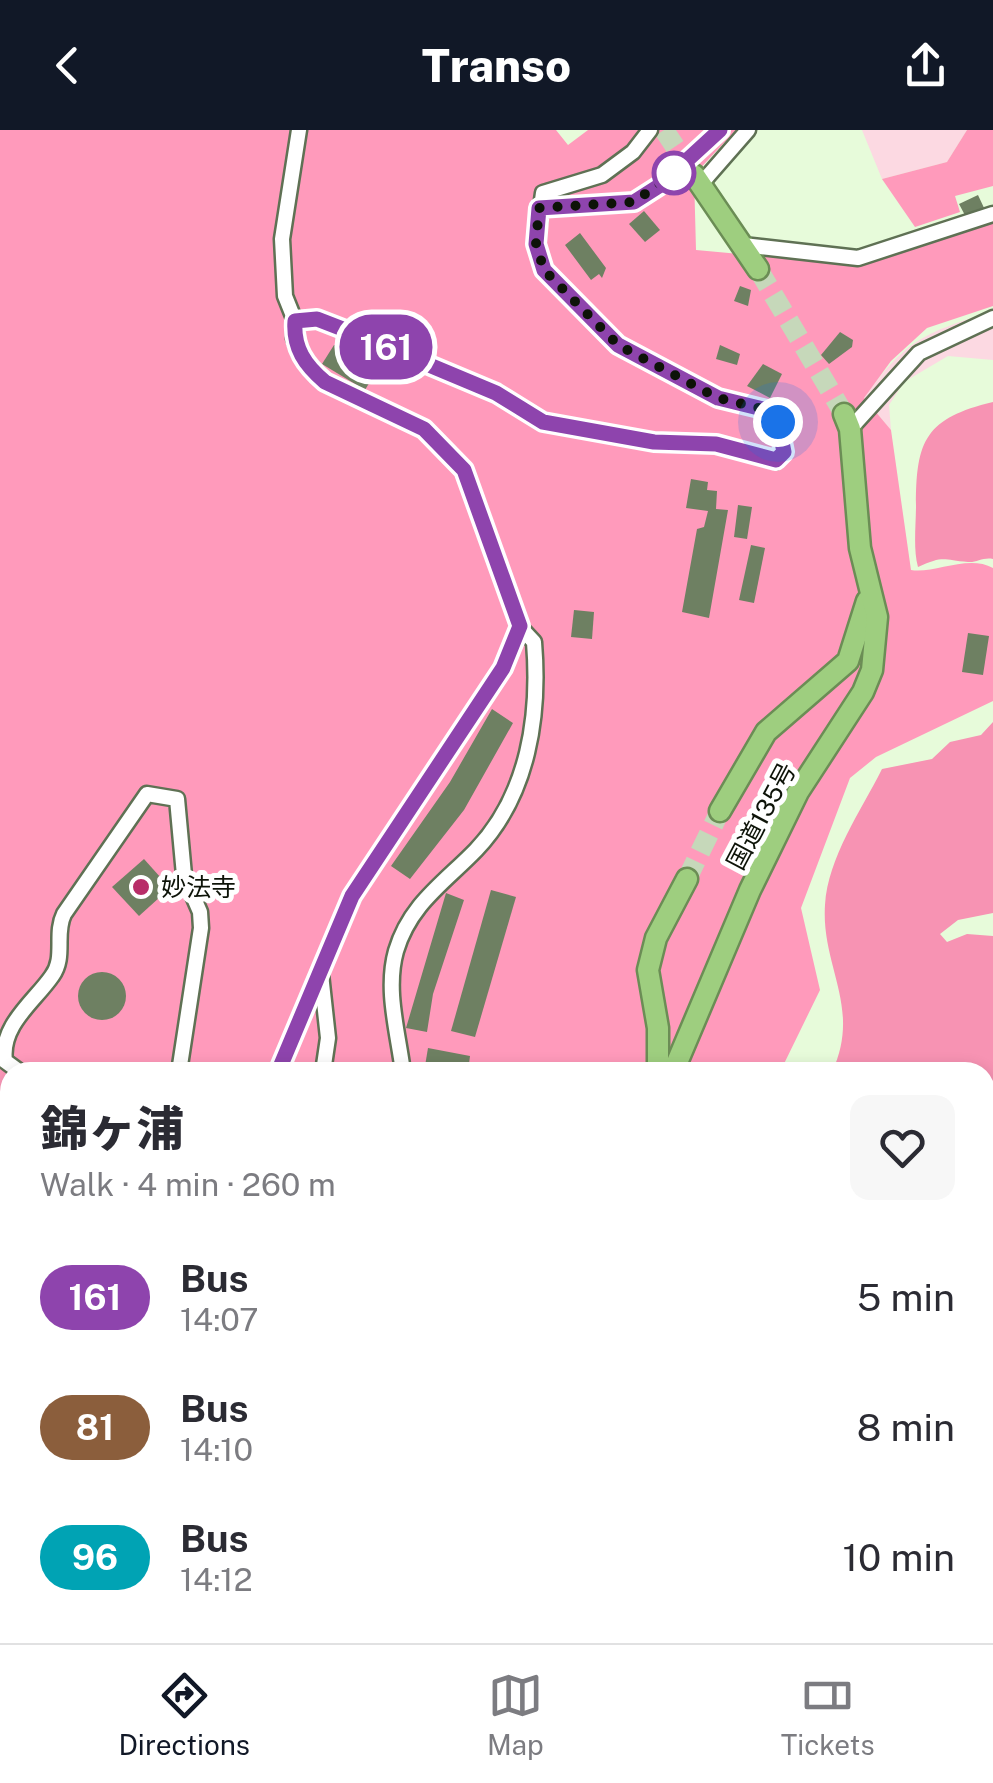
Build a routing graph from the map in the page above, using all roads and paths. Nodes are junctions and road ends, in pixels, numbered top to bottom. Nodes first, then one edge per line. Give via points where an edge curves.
1 (299, 130) edge
2 (650, 130) edge
3 (720, 130) edge
4 (748, 130) edge
5 (697, 180) joint
6 (539, 208) junction
7 (993, 214) edge
8 (744, 244) junction
9 (758, 269) tunnel mouth
10 (993, 318) edge
11 (295, 321) junction
12 (847, 422) joint
13 (869, 585) junction
14 (520, 626) junction
15 (720, 811) tunnel mouth
16 (687, 879) tunnel mouth
17 (320, 968) junction
18 (5, 1062) edge
19 (181, 1062) edge
20 (282, 1062) edge
21 (324, 1062) edge
22 (402, 1062) edge
23 (658, 1062) edge
24 (677, 1062) edge

1 - 11 street via 282,239 284,296
2 - 6 street via 602,174 546,190
3 - 6 street via 634,202
4 - 5 street
5 - 8 highway
6 - 11 street via 536,244 549,276 628,352 718,398 771,411 784,452 776,460 716,444 654,442 543,422 518,403 422,361 317,319
7 - 8 street via 858,258
8 - 9 highway
10 - 12 street via 919,353
11 - 14 street via 294,338 313,372 424,429 464,470
12 - 13 highway, 国道135号
13 - 15 highway, 国道135号 via 848,661 774,722
13 - 24 highway, 国道135号 via 877,617 868,681 798,792
14 - 17 street via 503,668 352,896
14 - 22 street via 534,642 532,736 512,797 491,831 418,905 396,950 392,996
16 - 23 highway via 656,938 648,970
17 - 20 street
17 - 21 street
18 - 19 street via 1,1043 18,1008 59,964 64,914 147,794 177,799 184,875 200,912

